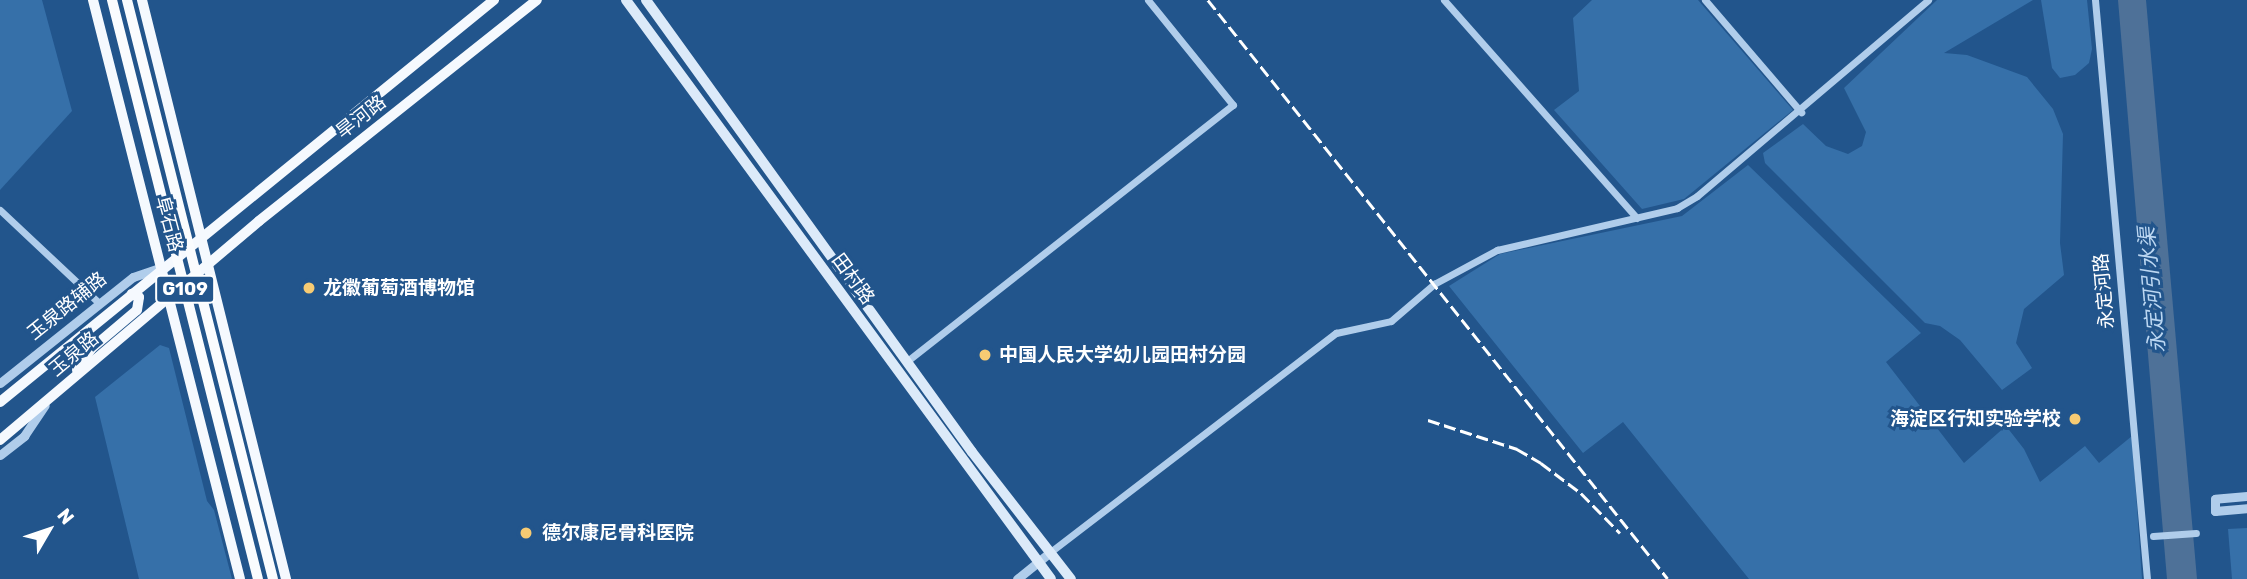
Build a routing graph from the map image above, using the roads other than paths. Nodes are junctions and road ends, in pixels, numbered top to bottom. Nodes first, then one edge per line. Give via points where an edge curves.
1 (93, 0) edge
2 (112, 0) edge
3 (127, 0) edge
4 (142, 0) edge
5 (494, 0) edge
6 (537, 0) edge
7 (626, 0) edge
8 (646, 0) edge
9 (1148, 0) edge
10 (1444, 0) edge
11 (1705, 0) edge
12 (1928, 0) edge
13 (2095, 0) edge
14 (1801, 112) junction
15 (0, 210) edge
16 (1637, 218) junction
17 (200, 237) junction
18 (208, 264) junction
19 (162, 267) junction
20 (132, 294) junction
21 (170, 297) junction
22 (99, 303) junction
23 (906, 362) junction
24 (72, 379) junction
25 (0, 383) edge
26 (52, 395) junction
27 (0, 402) edge
28 (0, 440) edge
29 (0, 455) edge
30 (2247, 496) edge
31 (2247, 508) edge
32 (2196, 533) dead end
33 (2153, 536) dead end
34 (1049, 553) junction
35 (1038, 562) junction
36 (240, 579) edge
37 (258, 579) edge
38 (272, 579) edge
39 (286, 579) edge
40 (1017, 579) edge
41 (1051, 579) edge
42 (1070, 579) edge
43 (2147, 579) edge

1 - 19 main road, 阜石路
2 - 37 highway, 阜石路 / G109, bridge
3 - 38 highway, 阜石路 / G109, bridge
4 - 17 main road, 阜石路
5 - 17 main road, 旱河路
6 - 18 main road, 旱河路
7 - 35 main road, 田村路
8 - 23 main road, 田村路
9 - 23 street via 1233,105
10 - 16 street
11 - 14 street
12 - 14 street
13 - 43 street, 永定河路
14 - 16 street via 1697,196 1677,208
15 - 22 street
16 - 34 street via 1497,250 1434,284 1391,321 1336,333
17 - 18 main road, 阜石路
17 - 19 main road, 旱河路
18 - 21 main road, 旱河路
18 - 39 main road, 阜石路
19 - 20 main road, 玉泉路
19 - 21 main road, 阜石路
19 - 22 street, 玉泉路辅路 via 133,277
20 - 24 main road via 139,297 137,310 91,349
20 - 27 main road, 玉泉路
21 - 24 main road, 玉泉路
21 - 36 main road, 阜石路
22 - 25 street, 玉泉路辅路
23 - 34 main road, 田村路
24 - 26 main road, 玉泉路
26 - 28 main road, 玉泉路
26 - 29 street via 24,436
30 - 31 street via 2215,499 2215,511
32 - 33 street
34 - 35 street
34 - 42 main road, 田村路
35 - 40 street
35 - 41 main road, 田村路

